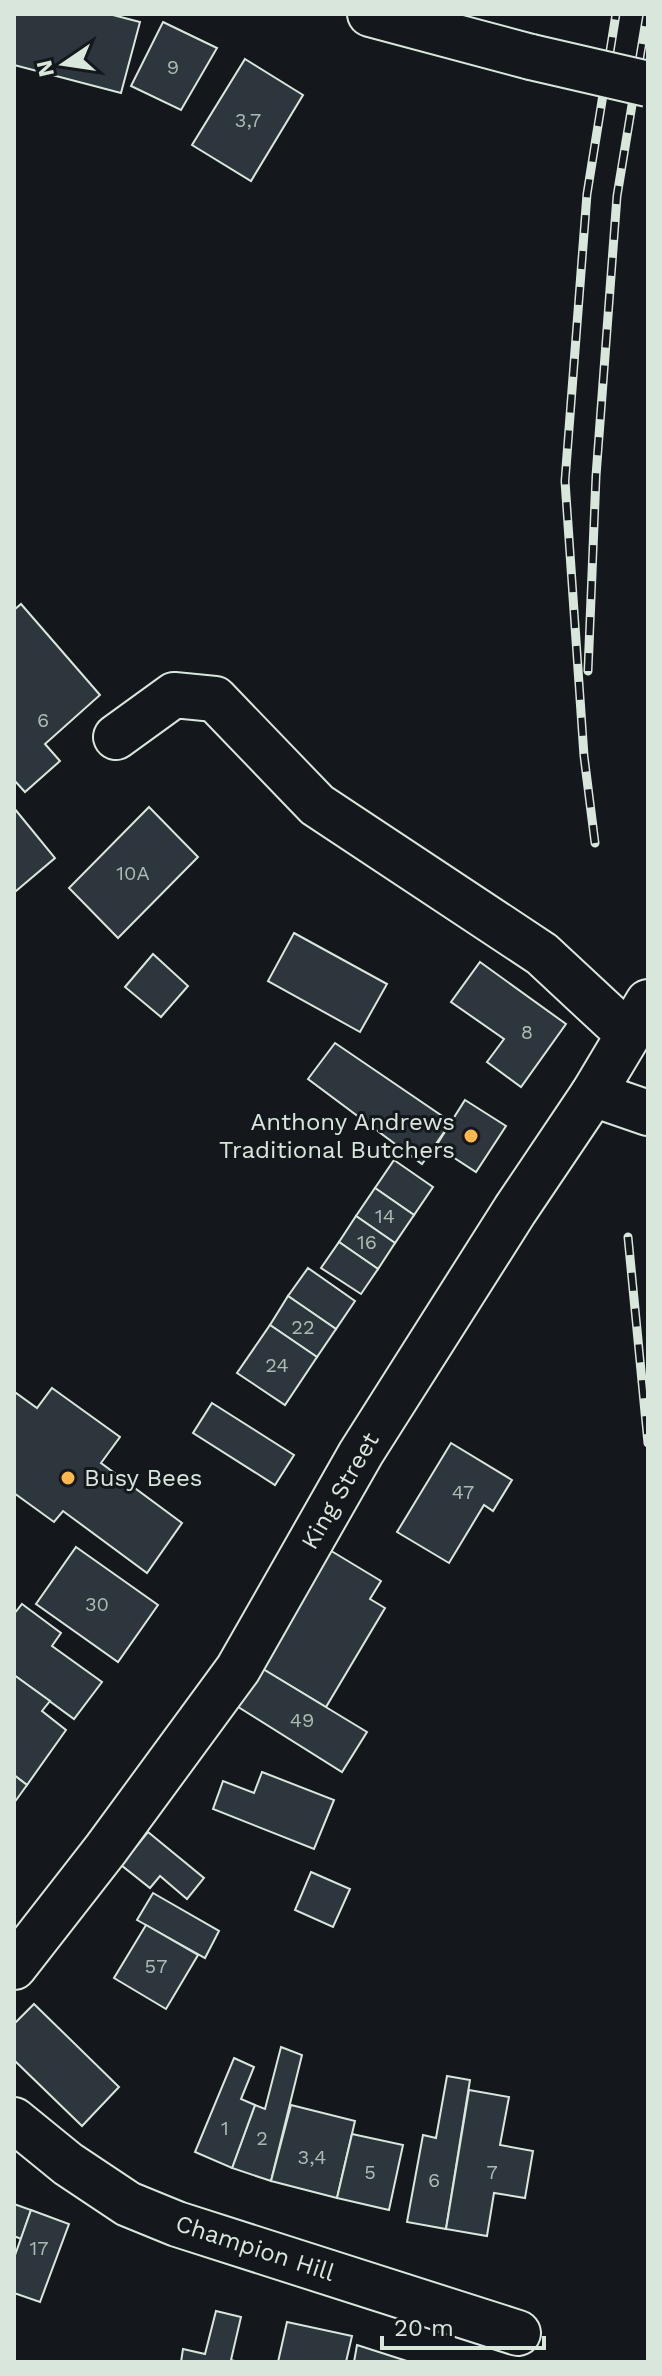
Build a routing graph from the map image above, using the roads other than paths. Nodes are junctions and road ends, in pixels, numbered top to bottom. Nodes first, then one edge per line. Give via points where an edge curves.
1 (370, 14) edge
2 (414, 20) edge
3 (648, 84) edge
4 (116, 737) dead end
5 (638, 1018) edge
6 (593, 1094) junction
7 (648, 1113) edge
8 (14, 1967) edge
9 (14, 2120) edge
10 (518, 2333) dead end

1 - 2 main road
2 - 3 main road, bridge via 531,57
4 - 5 main road via 174,695 215,699 317,805
5 - 6 main road, King Street
6 - 7 main road
6 - 8 main road, King Street via 361,1453 238,1669
9 - 10 main road, Champion Hill via 128,2204

